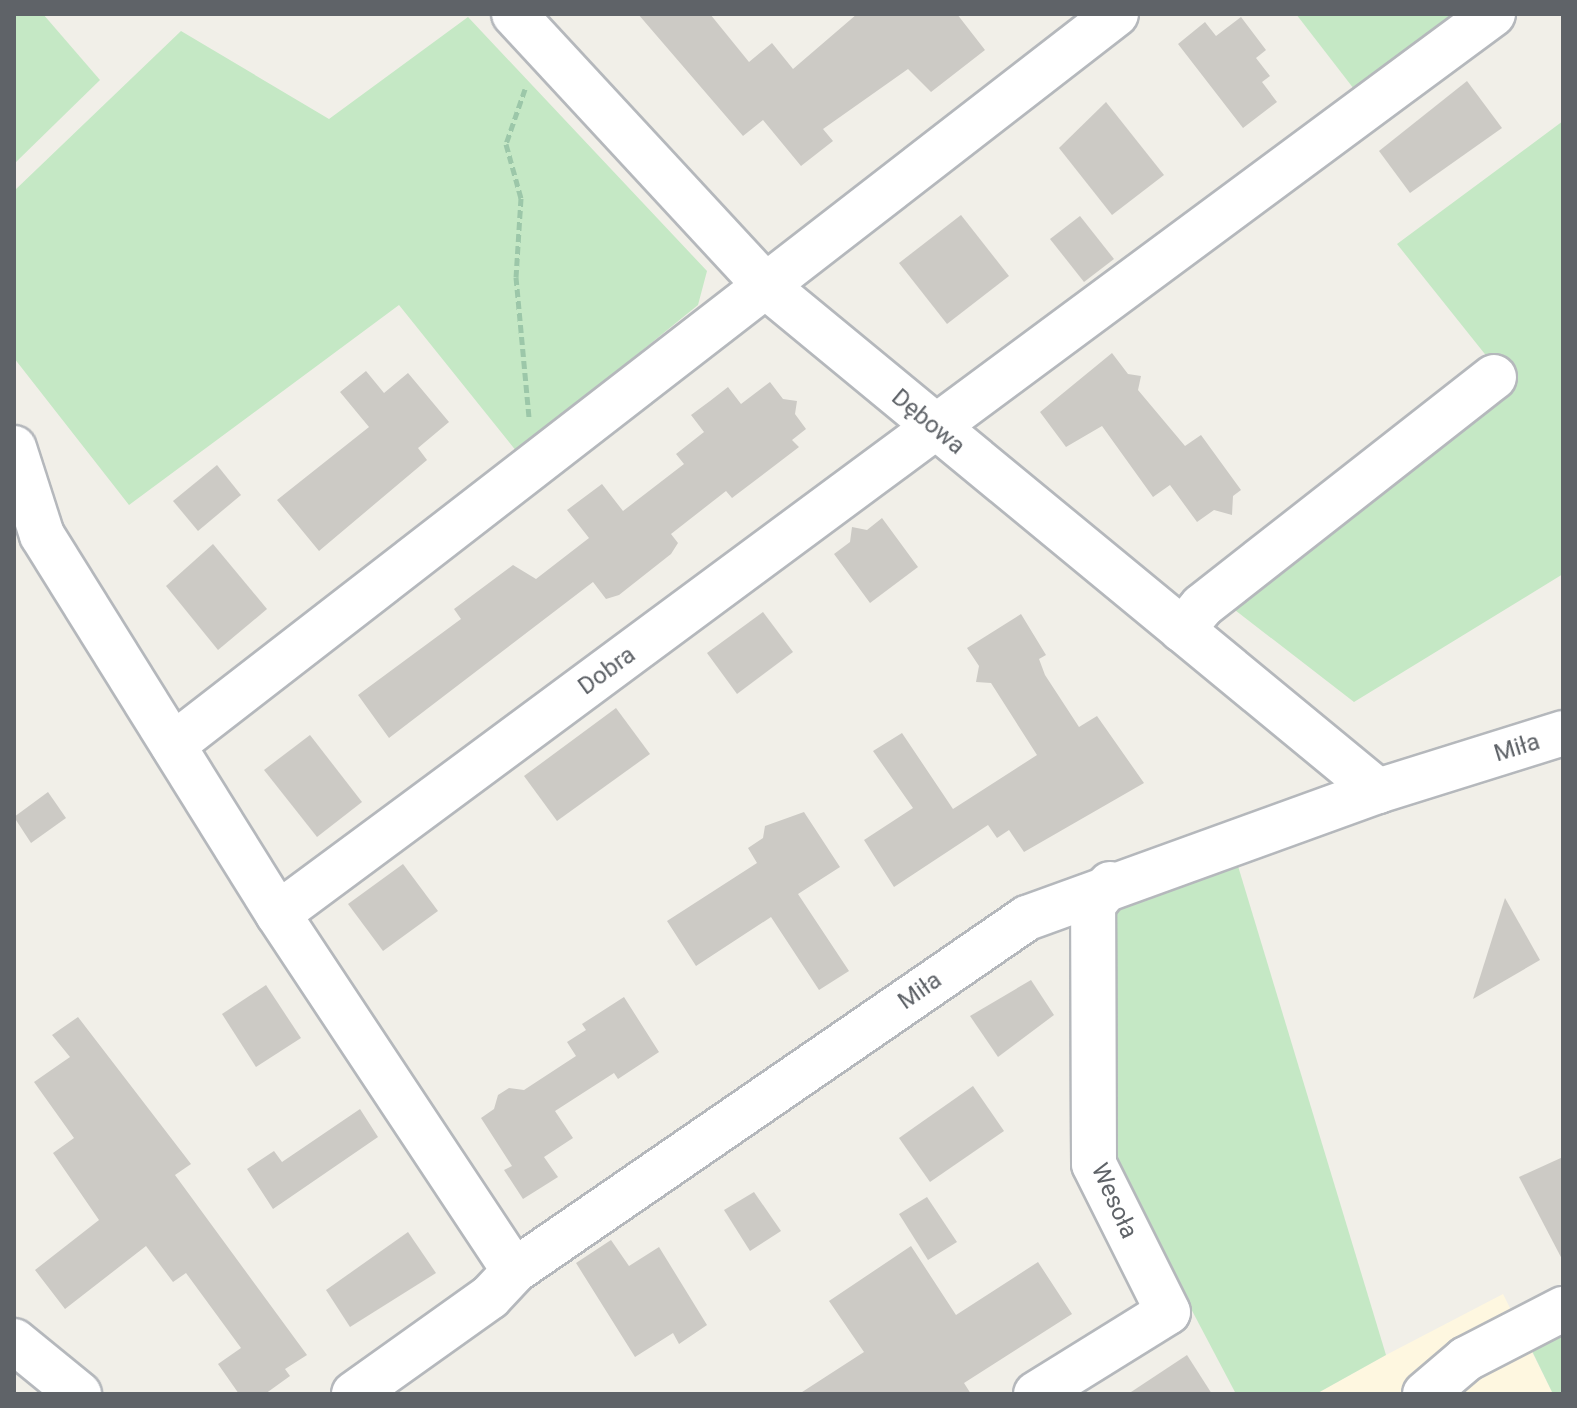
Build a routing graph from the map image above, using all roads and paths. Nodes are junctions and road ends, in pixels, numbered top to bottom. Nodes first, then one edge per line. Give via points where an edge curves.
1 (514, 14) edge
2 (1116, 14) edge
3 (1493, 14) edge
4 (528, 79) dead end
5 (767, 287) junction
6 (1494, 377) dead end
7 (936, 428) junction
8 (14, 448) edge
9 (531, 469) junction
10 (1182, 630) junction
11 (1563, 733) edge
12 (173, 745) junction
13 (1378, 791) junction
14 (1110, 884) junction
15 (278, 914) junction
16 (514, 1271) junction
17 (1563, 1309) edge
18 (14, 1341) edge
19 (79, 1394) edge
20 (354, 1394) edge
21 (1036, 1394) edge
22 (1425, 1394) edge

1 - 5 street, Dębowa
2 - 5 street
3 - 7 street, Dobra
4 - 9 path via 506,144 521,198 516,277
5 - 7 street, Dębowa
5 - 9 street
6 - 10 street via 1202,606
7 - 10 street, Dębowa
7 - 15 street, Dobra
8 - 12 street via 42,535
9 - 12 street
10 - 13 street, Dębowa
11 - 13 street, Miła
12 - 15 street
13 - 14 street, Miła
14 - 16 street, Miła via 1027,918
14 - 21 street, Wesoła via 1093,905 1094,1164 1168,1312
15 - 16 street
16 - 20 street, Miła via 490,1297
17 - 22 street via 1466,1359
18 - 19 street

